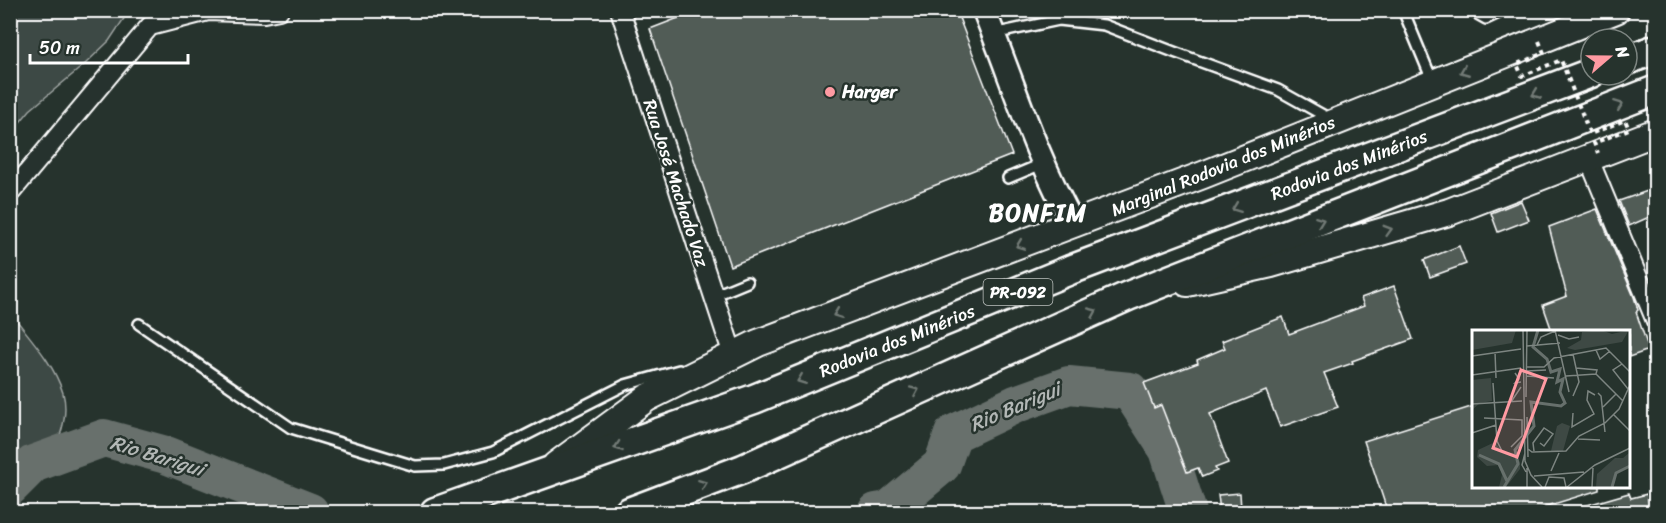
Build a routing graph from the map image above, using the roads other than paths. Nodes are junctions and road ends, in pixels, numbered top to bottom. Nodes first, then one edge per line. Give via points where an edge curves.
1 (279, 10) edge
2 (620, 10) edge
3 (984, 10) edge
4 (1403, 10) edge
5 (1470, 10) edge
6 (1505, 10) edge
7 (1616, 10) edge
8 (993, 34) junction
9 (1656, 49) edge
10 (1639, 55) edge
11 (1579, 78) edge
12 (1433, 83) junction
13 (1656, 90) edge
14 (1335, 122) junction
15 (1656, 132) edge
16 (1593, 155) junction
17 (1044, 163) junction
18 (1008, 178) dead end
19 (12, 191) dead end
20 (1074, 225) junction
21 (747, 282) dead end
22 (712, 296) junction
23 (1128, 296) junction
24 (1656, 321) edge
25 (139, 324) dead end
26 (733, 355) junction
27 (547, 472) junction
28 (440, 511) edge
29 (628, 513) edge

1 - 19 street via 264,14 208,11 150,26
2 - 22 street, Rua José Machado Vaz
3 - 8 street
4 - 12 lane
5 - 6 lane via 1486,19
7 -> 12 main road, Marginal Rodovia dos Minérios
8 - 14 lane via 1059,20 1104,25 1278,90
8 - 17 street
9 - 10 main road
11 -> 27 main road, Rodovia dos Minérios / PR-092 via 1070,270 754,399
12 - 14 main road, Marginal Rodovia dos Minérios
23 -> 13 main road, PR-092
14 - 20 main road, Marginal Rodovia dos Minérios
15 - 16 main road
23 -> 16 main road via 1270,264 1449,212
16 - 24 street
17 - 18 lane
17 - 20 street
20 -> 26 main road, Marginal Rodovia dos Minérios
21 - 22 lane
22 - 26 street, Rua José Machado Vaz
29 -> 23 main road, PR-092 via 743,469
25 - 26 lane via 291,428 415,465 444,465 492,452 625,385
26 - 27 main road, Marginal Rodovia dos Minérios via 646,398
27 - 28 main road, Rodovia dos Minérios / PR-092

